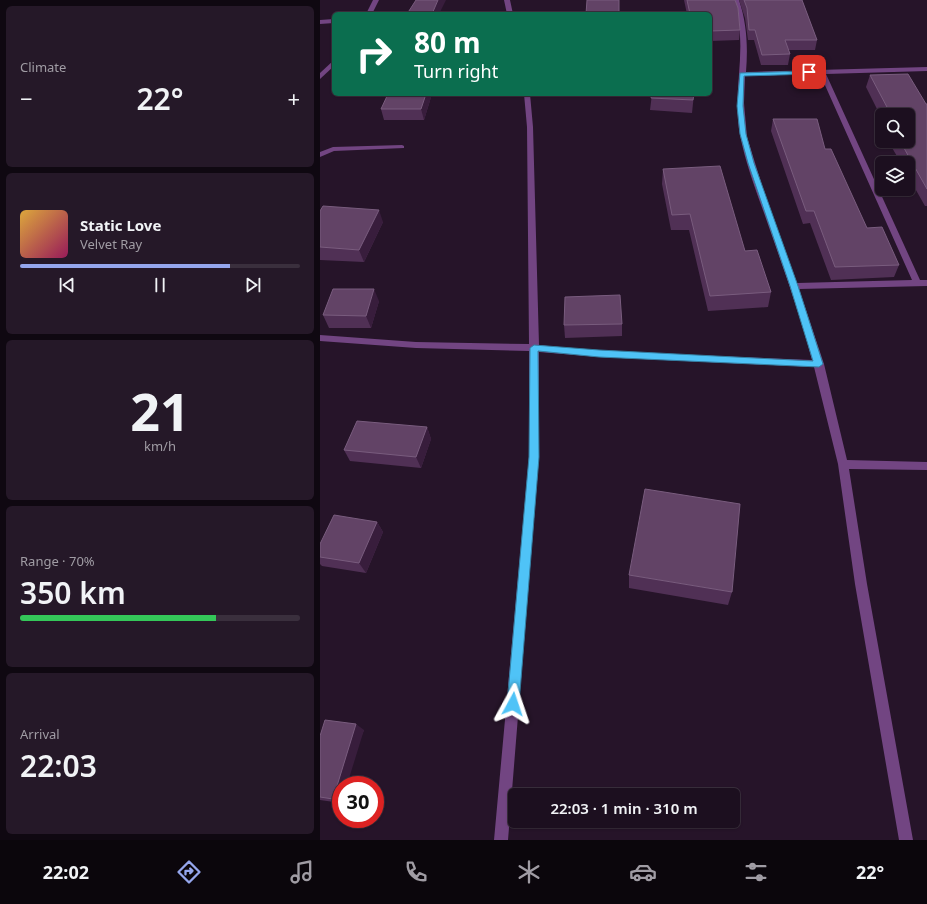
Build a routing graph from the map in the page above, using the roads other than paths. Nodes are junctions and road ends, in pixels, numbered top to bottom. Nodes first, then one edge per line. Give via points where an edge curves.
1 (376, 0) edge
2 (507, 0) edge
3 (736, 0) edge
4 (370, 12) edge
5 (510, 12) edge
6 (320, 22) edge
7 (332, 22) edge
8 (332, 64) edge
9 (927, 69) edge
10 (822, 72) junction
11 (742, 74) junction
12 (320, 77) edge
13 (527, 96) edge
14 (402, 147) dead end
15 (320, 155) edge
16 (927, 282) edge
17 (917, 283) junction
18 (794, 286) junction
19 (320, 338) edge
20 (534, 348) junction
21 (819, 364) junction
22 (843, 464) junction
23 (927, 466) edge
24 (501, 840) edge
25 (906, 840) edge

1 - 4 street
2 - 5 street
3 - 11 street via 742,18 744,38
6 - 7 street
8 - 12 street
9 - 10 street
10 - 11 street
10 - 17 street
11 - 18 street via 740,106 743,134
13 - 20 street via 530,126
14 - 15 street via 332,149
16 - 17 street
17 - 18 street
18 - 21 street
19 - 20 street
20 - 21 street via 599,354
20 - 24 street via 534,457
21 - 22 street
22 - 23 street
22 - 25 street via 856,554

